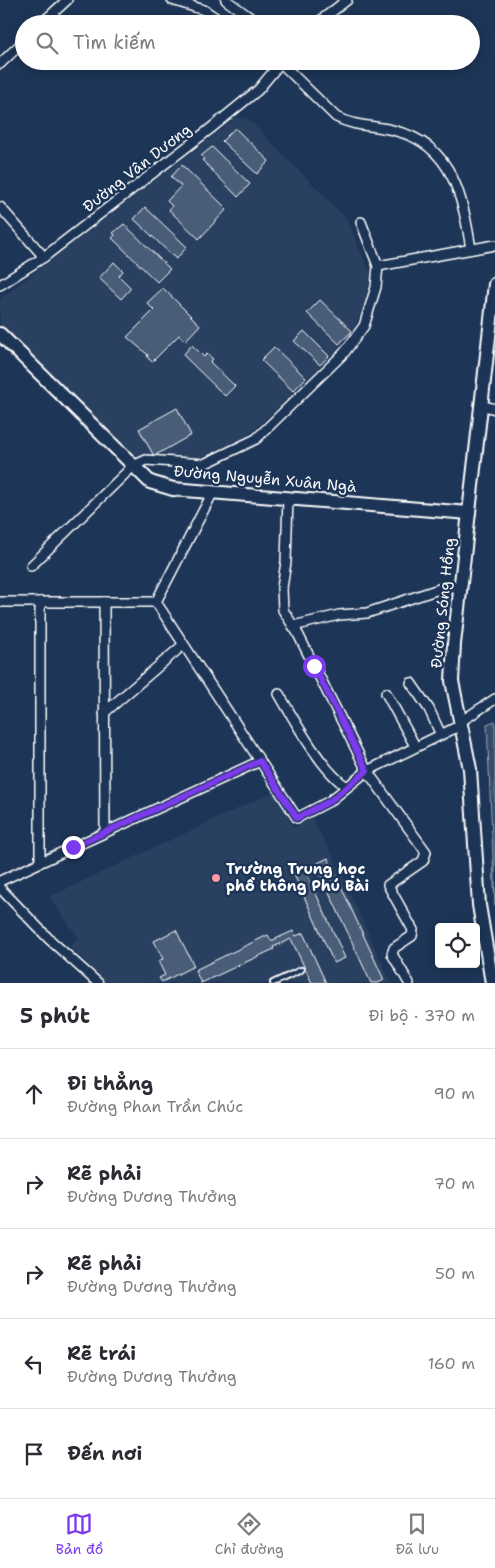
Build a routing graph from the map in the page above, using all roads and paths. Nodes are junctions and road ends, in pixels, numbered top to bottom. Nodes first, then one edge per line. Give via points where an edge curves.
1 (67, 0) edge
2 (172, 0) edge
3 (226, 0) edge
4 (344, 1) edge
5 (51, 15) edge
6 (212, 15) edge
7 (247, 15) edge
8 (327, 15) edge
9 (15, 50) edge
10 (0, 64) edge
11 (274, 70) edge
12 (289, 70) edge
13 (0, 207) edge
14 (361, 222) dead end
15 (495, 245) edge
16 (471, 249) junction
17 (44, 257) junction
18 (378, 266) junction
19 (495, 284) edge
20 (0, 285) edge
21 (2, 339) edge
22 (491, 359) edge
23 (481, 405) junction
24 (495, 409) edge
25 (133, 466) junction
26 (213, 492) junction
27 (288, 498) junction
28 (469, 513) junction
29 (31, 566) dead end
30 (460, 587) junction
31 (0, 602) edge
32 (40, 602) junction
33 (104, 602) junction
34 (156, 602) junction
35 (293, 626) junction
36 (183, 645) junction
37 (411, 682) dead end
38 (386, 693) dead end
39 (279, 694) dead end
40 (495, 699) edge
41 (104, 713) junction
42 (461, 724) junction
43 (441, 735) junction
44 (415, 746) junction
45 (260, 761) junction
46 (367, 771) junction
47 (347, 787) junction
48 (105, 832) junction
49 (40, 862) junction
50 (0, 881) edge
51 (0, 888) edge
52 (301, 970) dead end
53 (98, 983) edge
54 (273, 983) edge
55 (409, 983) edge
56 (492, 983) edge

1 - 5 street
2 - 6 street
3 - 7 street
4 - 8 street
9 - 10 street
11 - 17 street, Đường Vân Dương via 258,90
12 - 16 street via 336,117 410,135 431,148 457,184
13 - 17 street
14 - 18 street
15 - 16 street
16 - 18 street
17 - 20 street, Đường Vân Dương
18 - 25 street via 376,287 364,326 344,352 256,439 204,464 146,460
19 - 22 street, Đường Sóng Hồng
21 - 25 street, Đường Nguyễn Xuân Ngà
22 - 23 street, Đường Sóng Hồng
23 - 24 street
23 - 28 street, Đường Sóng Hồng
25 - 26 street, Đường Nguyễn Xuân Ngà via 150,482 173,489
25 - 29 street
26 - 27 street, Đường Nguyễn Xuân Ngà
26 - 34 street
27 - 28 street, Đường Nguyễn Xuân Ngà
27 - 35 street via 282,588 283,610
28 - 30 street, Đường Sóng Hồng
30 - 35 street via 445,587 368,613 339,615
30 - 42 street, Đường Sóng Hồng via 452,681
31 - 32 street
32 - 33 street
32 - 49 street
33 - 34 street
33 - 41 street
34 - 36 street
35 - 46 street
36 - 41 street
36 - 45 street
37 - 43 street
38 - 44 street
39 - 47 street via 307,740 335,777
40 - 42 street
41 - 48 street
42 - 43 street
42 - 56 street, Đường Sóng Hồng via 470,769 479,905
43 - 44 street
44 - 46 street
45 - 47 street via 297,818 330,801
45 - 48 street
46 - 47 street
46 - 55 street via 426,852 423,862 388,885 413,930 412,936 394,948 392,954
48 - 49 street
49 - 50 street
51 - 53 street
52 - 54 lane

